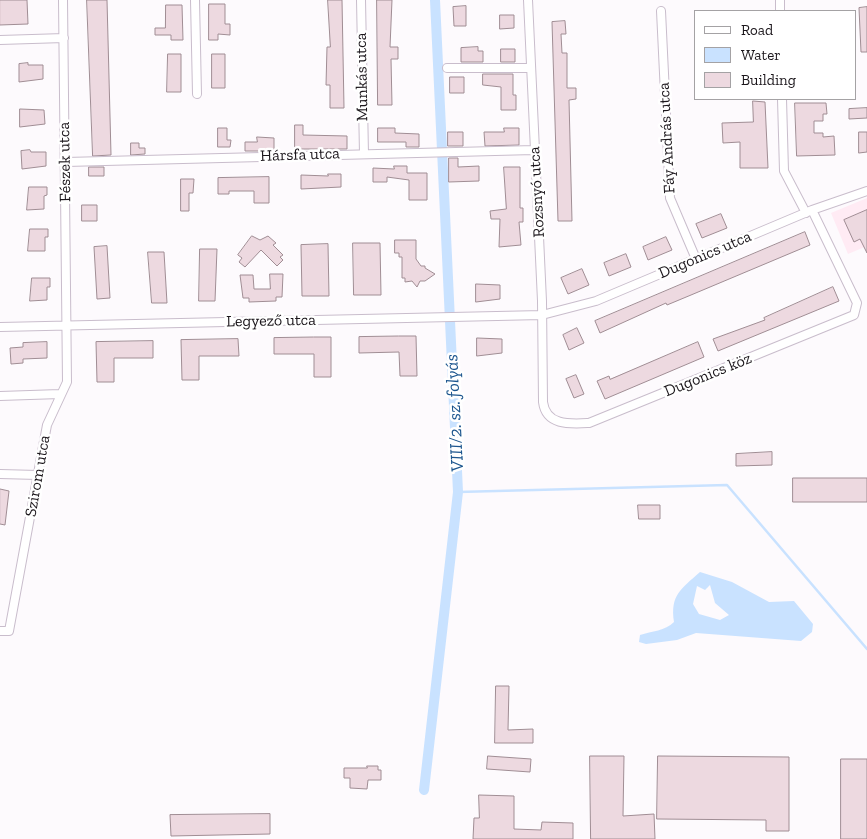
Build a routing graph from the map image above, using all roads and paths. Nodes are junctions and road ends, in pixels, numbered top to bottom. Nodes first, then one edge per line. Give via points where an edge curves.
1 (63, 0) edge
2 (195, 0) edge
3 (361, 0) edge
4 (528, 0) edge
5 (661, 11) dead end
6 (64, 38) junction
7 (0, 40) edge
8 (447, 68) dead end
9 (531, 68) junction
10 (197, 94) dead end
11 (782, 100) edge
12 (534, 150) junction
13 (364, 154) junction
14 (66, 162) junction
15 (867, 191) edge
16 (809, 211) junction
17 (696, 259) junction
18 (542, 315) junction
19 (67, 325) junction
20 (0, 327) edge
21 (60, 394) junction
22 (0, 396) edge
23 (0, 474) edge
24 (38, 475) junction
25 (0, 631) edge

1 - 6 street, Fészek utca
2 - 10 street
3 - 13 street, Munkás utca
4 - 9 street, Rozsnyó utca
5 - 17 street, Fáy András utca via 670,198
6 - 7 street
6 - 14 street, Fészek utca
8 - 9 street
9 - 12 street, Rozsnyó utca
11 - 16 street via 784,171
12 - 13 street, Hársfa utca
12 - 18 street, Rozsnyó utca
13 - 14 street, Hársfa utca
14 - 19 street, Fészek utca
15 - 16 street, Dugonics utca
16 - 17 street, Dugonics utca
16 - 18 street, Dugonics köz via 857,303 854,315 611,415 580,423 557,422 547,416 543,402
17 - 18 street, Dugonics utca via 596,301
18 - 19 street, Legyező utca
19 - 20 street, Legyező utca
19 - 21 street, Szirom utca via 67,382
21 - 22 street
21 - 24 street, Szirom utca via 47,425
23 - 24 street
24 - 25 street, Szirom utca via 9,631

